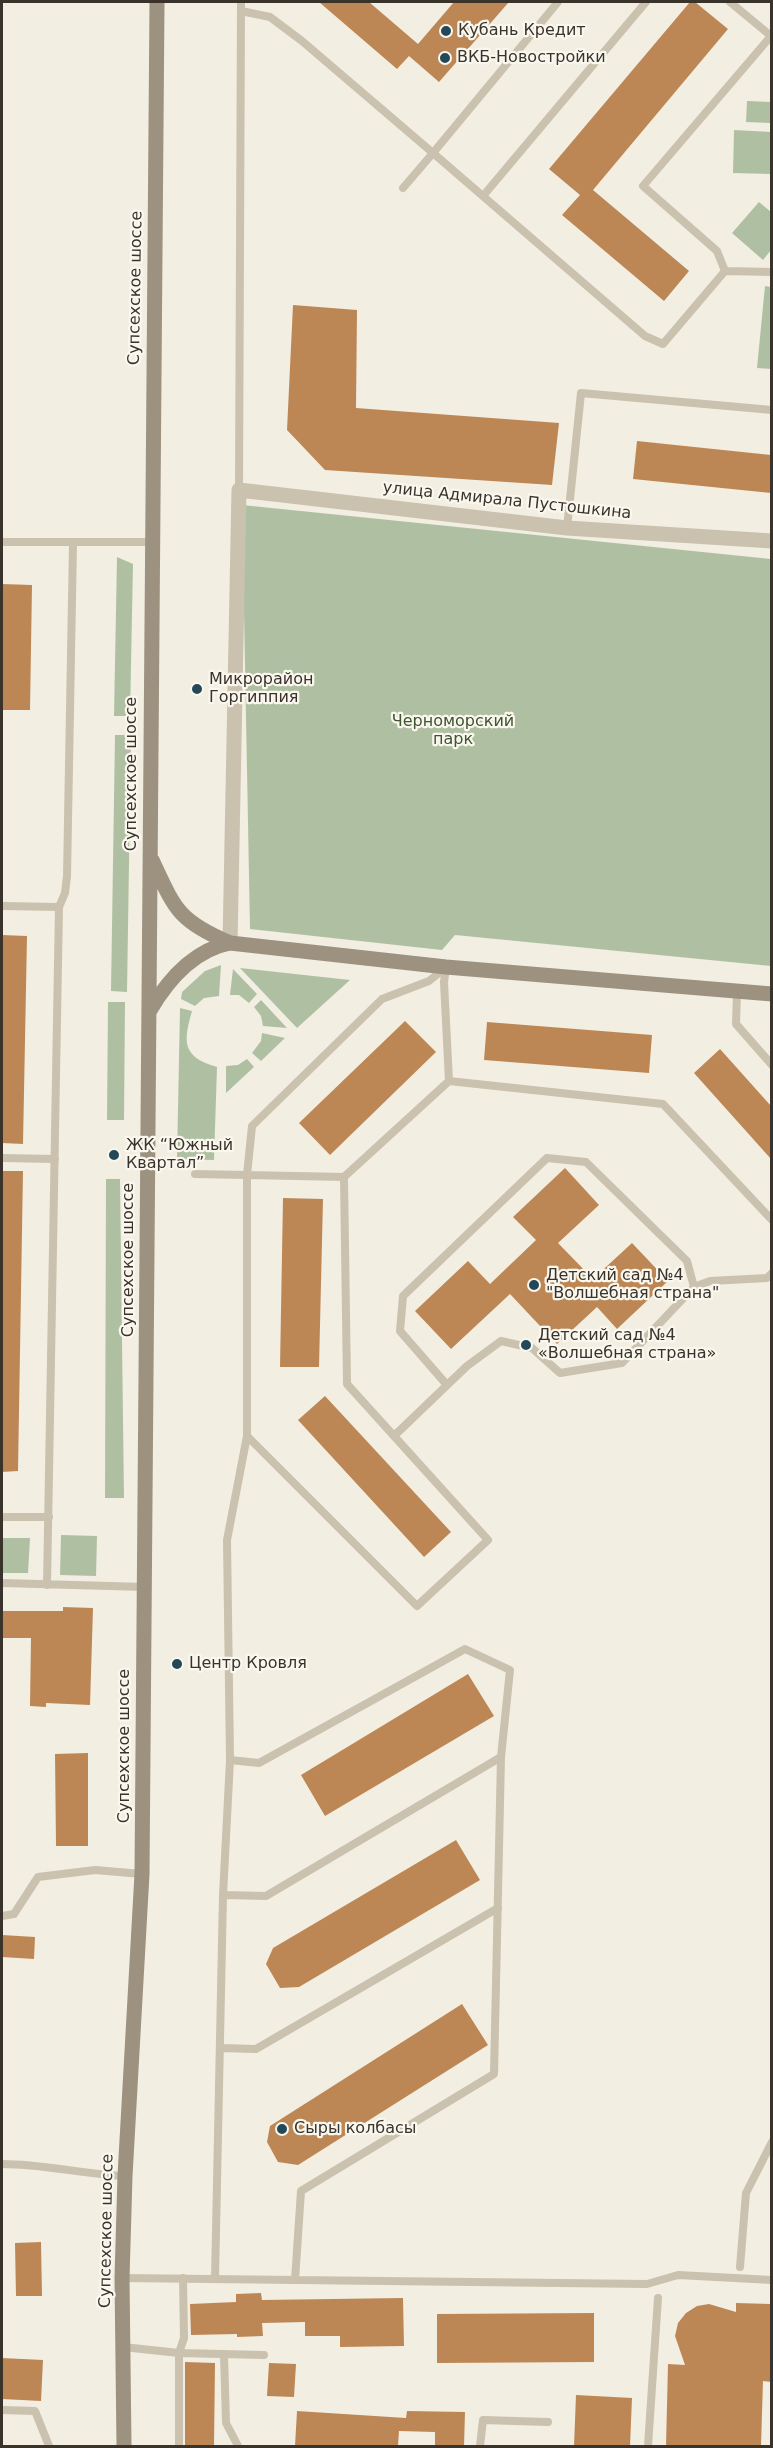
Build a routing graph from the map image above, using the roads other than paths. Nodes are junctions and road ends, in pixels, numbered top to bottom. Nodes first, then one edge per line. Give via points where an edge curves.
1 (157, 2) edge
2 (558, 2) edge
3 (646, 2) edge
4 (730, 2) edge
5 (241, 6) edge
6 (771, 35) edge
7 (433, 153) junction
8 (404, 188) dead end
9 (483, 196) junction
10 (724, 271) junction
11 (771, 272) edge
12 (771, 410) edge
13 (239, 490) junction
14 (567, 528) junction
15 (2, 542) edge
16 (152, 542) junction
17 (771, 542) edge
18 (73, 543) junction
19 (150, 854) junction
20 (2, 906) edge
21 (59, 907) junction
22 (230, 943) junction
23 (446, 968) junction
24 (737, 991) junction
25 (771, 994) edge
26 (149, 1012) junction
27 (771, 1065) edge
28 (449, 1081) junction
29 (2, 1158) edge
30 (55, 1160) junction
31 (195, 1174) dead end
32 (247, 1175) junction
33 (344, 1177) junction
34 (771, 1220) edge
35 (771, 1273) edge
36 (694, 1287) junction
37 (447, 1385) junction
38 (247, 1436) junction
39 (394, 1436) junction
40 (2, 1517) edge
41 (49, 1518) junction
42 (2, 1583) edge
43 (47, 1585) junction
44 (145, 1587) junction
45 (501, 1757) junction
46 (230, 1760) junction
47 (142, 1874) junction
48 (223, 1895) junction
49 (498, 1908) junction
50 (2, 1916) edge
51 (220, 2048) junction
52 (771, 2142) edge
53 (2, 2164) edge
54 (125, 2176) junction
55 (740, 2267) dead end
56 (123, 2278) junction
57 (183, 2278) junction
58 (215, 2279) junction
59 (295, 2280) junction
60 (771, 2280) edge
61 (658, 2298) dead end
62 (123, 2347) junction
63 (179, 2353) junction
64 (224, 2354) junction
65 (264, 2355) dead end
66 (2, 2410) edge
67 (548, 2422) dead end
68 (49, 2446) edge
69 (124, 2446) edge
70 (179, 2446) edge
71 (238, 2446) edge
72 (480, 2446) edge
73 (648, 2446) edge

1 - 16 main road, Супсехское шоссе
2 - 7 lane
3 - 9 lane
4 - 6 lane
5 - 7 lane via 278,23
5 - 13 lane
6 - 10 lane via 643,186 717,251
7 - 8 lane
7 - 9 lane
9 - 10 lane via 645,336 663,344
10 - 11 lane
12 - 14 lane via 581,393
13 - 14 street, улица Адмирала Пустошкина
13 - 22 street
14 - 17 street, улица Адмирала Пустошкина
15 - 18 lane
16 - 18 lane
16 - 19 main road, Супсехское шоссе
18 - 21 lane via 67,876
19 - 22 main road via 181,914
19 - 26 main road, Супсехское шоссе
20 - 21 lane
21 - 30 lane
22 - 23 main road
22 - 26 main road via 204,952 186,965
23 - 24 main road
23 - 28 lane
23 - 32 lane via 429,981 382,999 252,1126
24 - 25 main road
24 - 27 lane via 736,1024
26 - 44 main road, Супсехское шоссе
28 - 33 lane
28 - 34 lane via 663,1104
29 - 30 lane
30 - 41 lane
31 - 32 lane
32 - 33 lane
32 - 38 lane
33 - 39 lane via 347,1384
35 - 36 lane via 766,1278 710,1281
36 - 37 lane via 622,1363 560,1373 532,1348 501,1341
36 - 37 lane via 687,1261 586,1162 548,1158 403,1296 400,1331
37 - 39 lane
38 - 39 lane via 417,1606 488,1539
38 - 46 lane via 227,1540
40 - 41 lane
41 - 43 lane
42 - 43 lane
43 - 44 lane
44 - 47 main road, Супсехское шоссе
45 - 46 lane via 510,1670 465,1649 259,1763
45 - 48 lane via 266,1896
45 - 49 lane
46 - 48 lane
47 - 50 lane via 95,1870 38,1876 14,1914
47 - 54 main road, Супсехское шоссе
48 - 51 lane
49 - 51 lane via 256,2049
49 - 59 lane via 494,2074 301,2191
51 - 58 lane
52 - 55 lane via 746,2193
53 - 54 lane
54 - 56 main road, Супсехское шоссе
56 - 57 lane
56 - 62 main road, Супсехское шоссе
57 - 58 lane
57 - 63 lane via 184,2338
58 - 59 lane
59 - 60 lane via 647,2284 678,2275
61 - 73 lane
62 - 63 lane
62 - 69 main road, Супсехское шоссе
63 - 64 lane
63 - 70 lane
64 - 65 lane
64 - 71 lane via 226,2423
66 - 68 lane via 35,2411
67 - 72 lane via 483,2420

